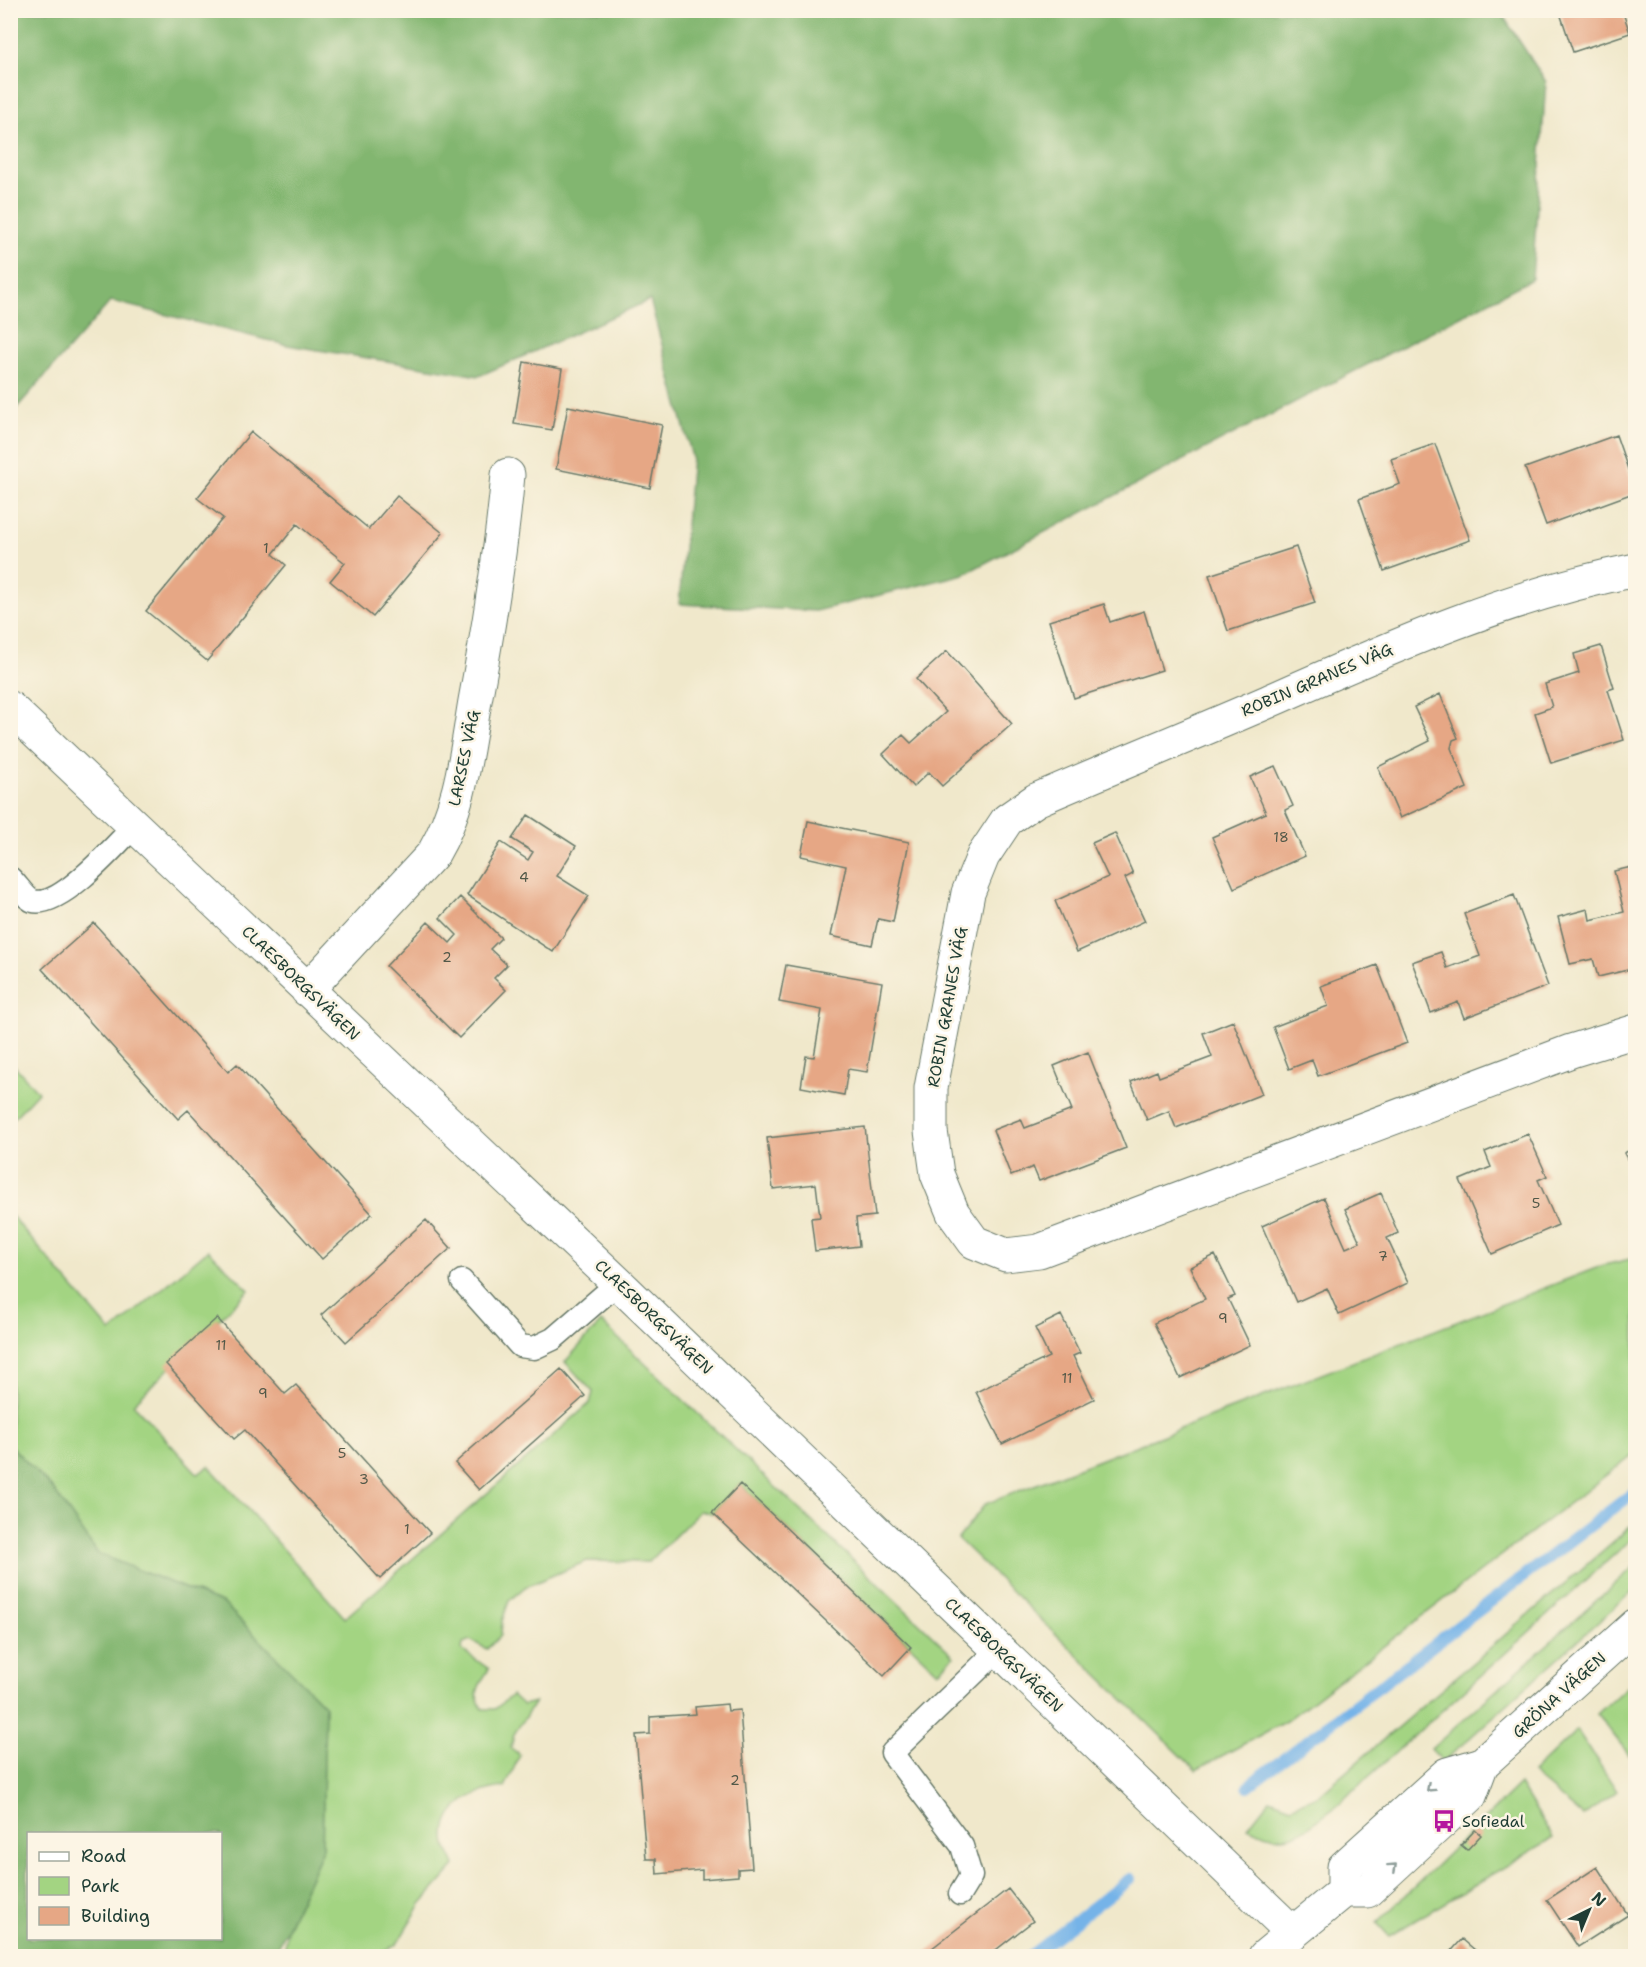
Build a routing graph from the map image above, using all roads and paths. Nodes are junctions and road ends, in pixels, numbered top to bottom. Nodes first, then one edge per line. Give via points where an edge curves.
1 (508, 475) dead end
2 (1635, 570) edge
3 (10, 708) edge
4 (136, 824) junction
5 (10, 878) edge
6 (307, 990) junction
7 (1635, 1031) edge
8 (462, 1281) dead end
9 (618, 1282) junction
10 (1635, 1625) edge
11 (998, 1650) junction
12 (960, 1894) dead end
13 (1292, 1932) junction
14 (1265, 1956) edge

1 - 6 street, LARSES VÄG via 499,565 460,786 447,830 433,854
2 - 7 street, ROBIN GRANES VÄG via 1580,581 1431,633 1036,800 1007,820 983,856 969,893 945,1008 932,1088 931,1131 937,1174 953,1213 974,1242 1006,1255 1039,1251 1570,1051
3 - 4 street, CLAESBORGSVÄGEN
4 - 5 lane via 68,889 44,902 31,900
4 - 6 street, CLAESBORGSVÄGEN
6 - 9 street, CLAESBORGSVÄGEN
8 - 9 lane via 520,1346 534,1348 553,1339
9 - 11 street, CLAESBORGSVÄGEN
10 - 13 street, GRÖNA VÄGEN via 1482,1764 1447,1774 1344,1866 1344,1891
11 - 12 lane via 892,1753 962,1846 971,1876
11 - 13 street, CLAESBORGSVÄGEN
13 - 14 street, GRÖNA VÄGEN

